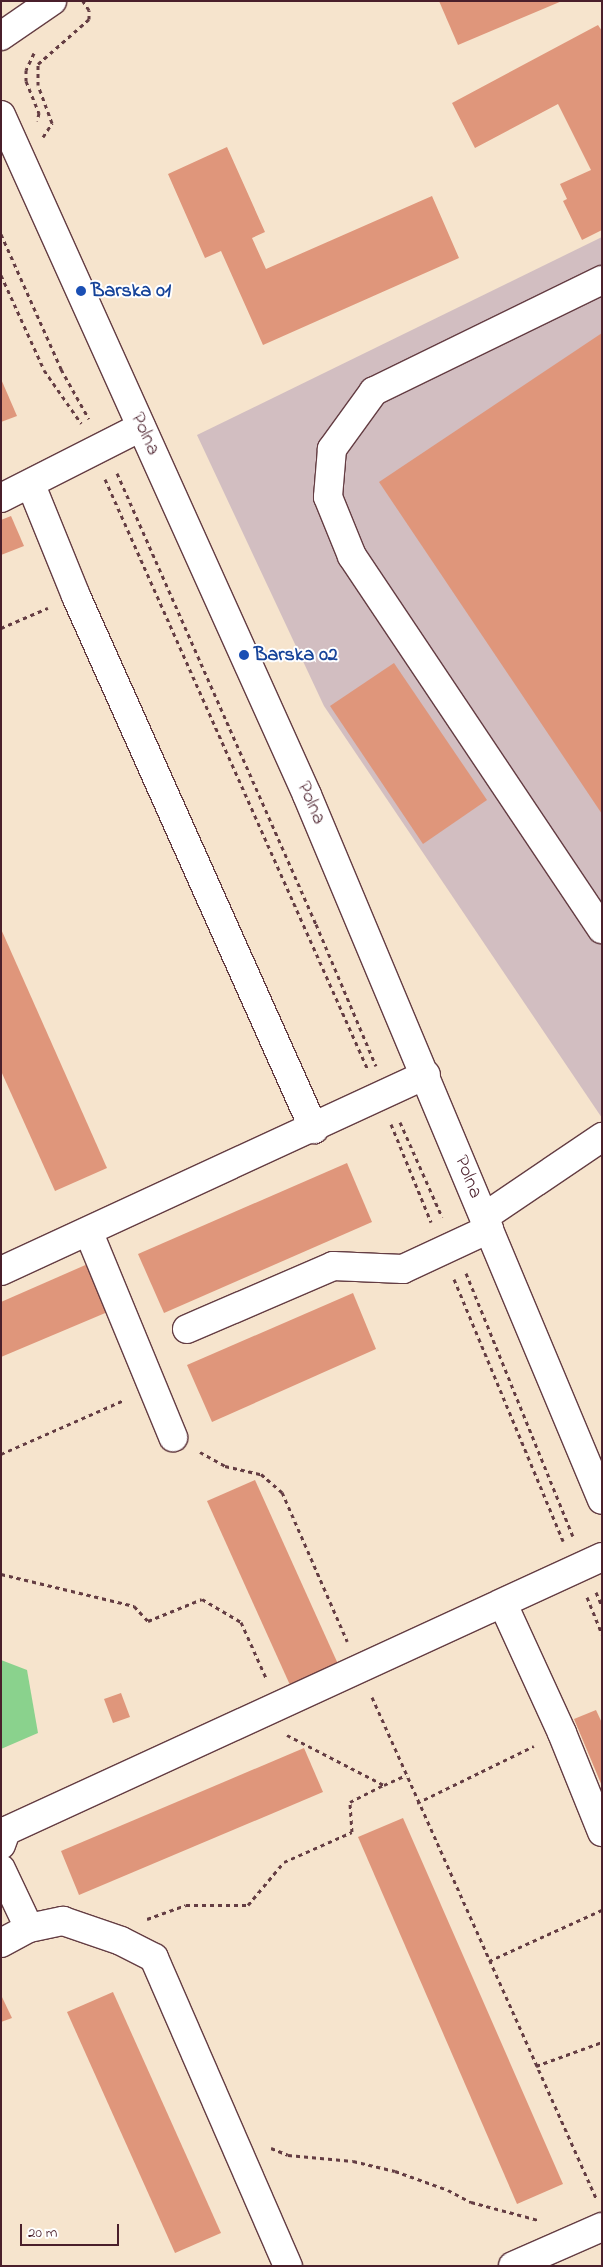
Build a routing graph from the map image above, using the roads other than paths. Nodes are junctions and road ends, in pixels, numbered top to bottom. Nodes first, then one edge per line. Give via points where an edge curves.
1 (52, 1) edge
2 (1, 36) edge
3 (9, 133) edge
4 (602, 280) edge
5 (142, 427) junction
6 (30, 485) junction
7 (1, 498) edge
8 (602, 928) edge
9 (426, 1075) junction
10 (314, 1128) junction
11 (602, 1137) edge
12 (487, 1223) junction
13 (89, 1233) junction
14 (1, 1271) edge
15 (186, 1329) dead end
16 (173, 1437) road end
17 (602, 1500) edge
18 (587, 1564) edge
19 (503, 1604) junction
20 (602, 1832) edge
21 (1, 1845) edge
22 (1, 1869) edge
23 (29, 1928) junction
24 (1, 1942) edge
25 (596, 2230) edge
26 (288, 2266) edge
27 (512, 2266) edge

1 - 2 street
3 - 5 street, Polna
4 - 8 street via 374,391 332,449 328,498 352,556
5 - 6 street
5 - 9 street, Polna via 307,795
6 - 7 street
6 - 10 street via 76,596
9 - 10 street
9 - 12 street, Polna
10 - 13 street
11 - 12 street
12 - 15 street via 449,1248 403,1269 333,1266
12 - 17 street, Polna
13 - 14 street
13 - 16 street
18 - 19 street
19 - 20 street via 562,1733
19 - 21 street via 6,1831
22 - 23 street
23 - 24 street
23 - 26 street via 63,1921 154,1958
25 - 27 street

